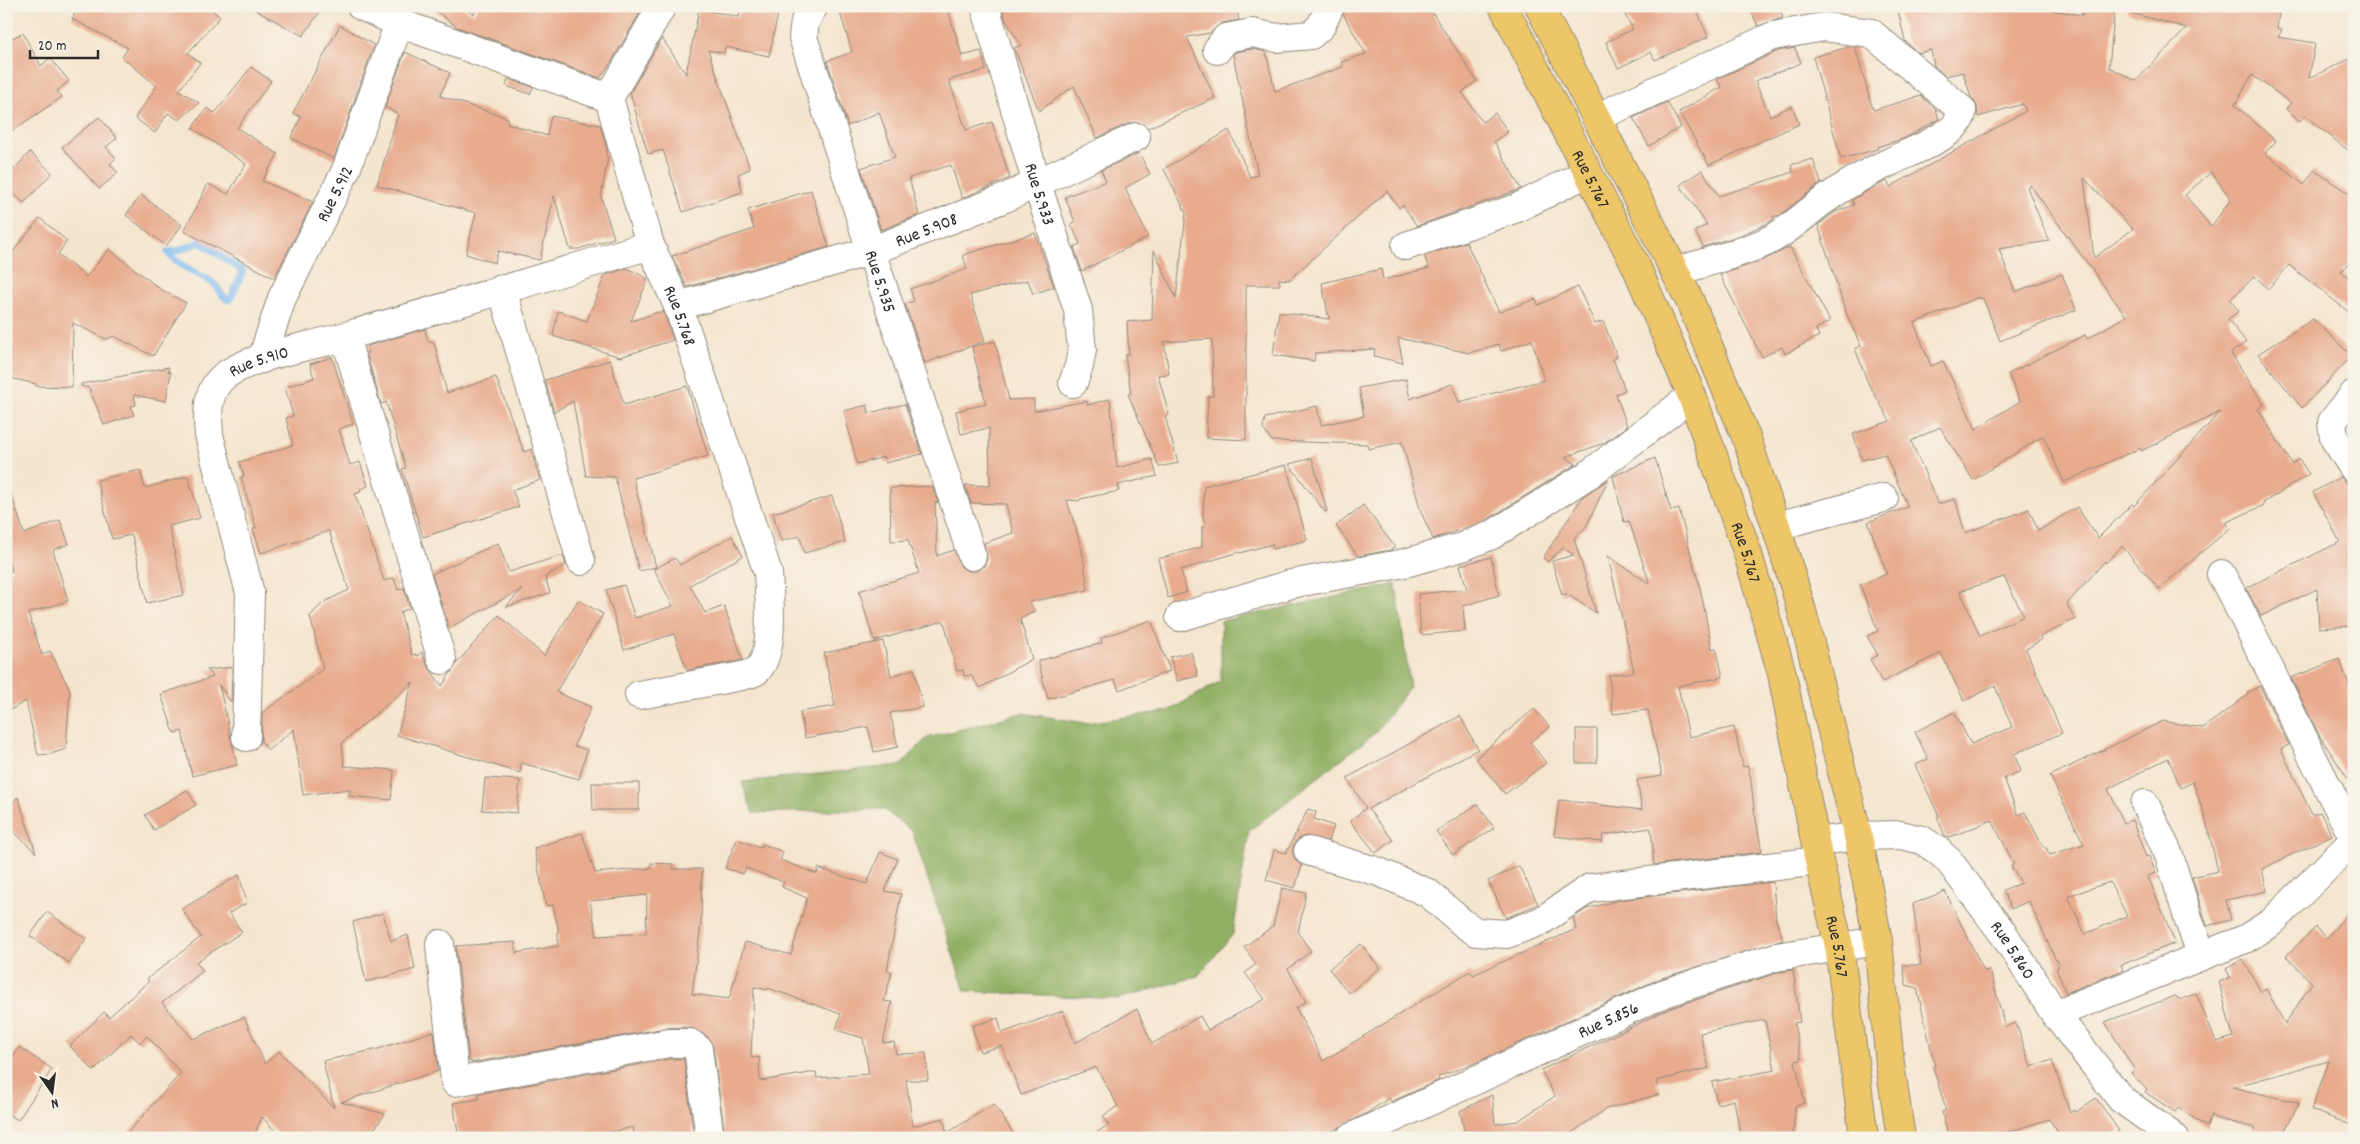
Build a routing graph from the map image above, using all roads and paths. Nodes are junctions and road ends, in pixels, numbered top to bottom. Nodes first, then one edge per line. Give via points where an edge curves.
1 (361, 6) edge
2 (662, 6) edge
3 (814, 6) edge
4 (984, 6) edge
5 (1330, 6) edge
6 (1503, 6) edge
7 (1539, 6) edge
8 (399, 23) junction
9 (1217, 50) dead end
10 (609, 98) junction
11 (1596, 118) junction
12 (1136, 137) dead end
13 (1587, 173) junction
14 (1037, 184) junction
15 (650, 245) junction
16 (1406, 246) dead end
17 (871, 251) junction
18 (1675, 272) junction
19 (502, 290) junction
20 (678, 306) junction
21 (345, 337) junction
22 (262, 359) junction
23 (1073, 383) dead end
24 (2354, 394) edge
25 (1692, 396) junction
26 (2354, 469) edge
27 (1884, 498) dead end
28 (1776, 526) junction
29 (972, 556) dead end
30 (581, 561) dead end
31 (2221, 574) dead end
32 (1180, 616) dead end
33 (442, 660) dead end
34 (639, 695) dead end
35 (246, 737) dead end
36 (2145, 804) dead end
37 (1858, 836) junction
38 (2354, 839) edge
39 (1308, 851) dead end
40 (1817, 852) junction
41 (1878, 940) junction
42 (440, 944) dead end
43 (1839, 946) junction
44 (2202, 956) junction
45 (2054, 1014) junction
46 (1394, 1128) edge
47 (710, 1138) edge
48 (1350, 1138) edge
49 (1864, 1138) edge
50 (1901, 1138) edge
51 (2175, 1138) edge

1 - 8 street
2 - 10 street
3 - 17 street, Rue 5.935 via 805,21 803,37
4 - 14 street, Rue 5.933
5 - 9 street via 1321,26 1310,35 1277,38 1252,33 1226,38
6 - 13 highway, Rue 5.767
7 - 11 highway
8 - 10 street
8 - 22 street, Rue 5.912 via 346,170 282,298
10 - 15 street, Rue 5.768
11 - 18 highway
11 - 18 street via 1772,36 1824,27 1871,33 1962,110 1962,117 1955,127 1941,137 1865,174 1768,241
12 - 14 street, Rue 5.908
13 - 16 street via 1517,208
13 - 25 highway, Rue 5.767 via 1636,266
14 - 17 street, Rue 5.908
14 - 23 street, Rue 5.933 via 1078,310 1082,350
15 - 19 street, Rue 5.910
15 - 20 street, Rue 5.768
17 - 20 street, Rue 5.908
17 - 29 street, Rue 5.935
18 - 28 highway via 1746,437
19 - 21 street, Rue 5.910
19 - 30 street
20 - 34 street, Rue 5.768 via 768,572 771,616 766,654 757,670 742,676
21 - 22 street, Rue 5.910
21 - 33 street
22 - 35 street, Rue 5.910 via 226,374 212,389 207,413 250,593
24 - 26 street via 2332,422 2334,438
25 - 32 street via 1588,475 1492,535 1405,563 1291,584
25 - 40 highway, Rue 5.767 via 1748,554 1782,674
27 - 28 street
28 - 37 highway via 1802,611
31 - 38 street via 2251,628 2322,780
36 - 44 street via 2169,855
37 - 40 street, Rue 5.860
37 - 41 highway
37 - 45 street, Rue 5.860 via 1901,835 1922,840 1937,850 1949,861 2005,936
38 - 44 street via 2272,922 2246,940
39 - 40 street, Rue 5.860 via 1379,872 1428,893 1476,932 1507,934 1541,921 1590,888
40 - 43 highway, Rue 5.767
41 - 43 street, Rue 5.856
41 - 50 highway
42 - 47 street via 455,1082 669,1043 690,1043 698,1049
43 - 46 street, Rue 5.856 via 1776,957 1665,993
43 - 49 highway, Rue 5.767
44 - 45 street
45 - 51 street, Rue 5.860 via 2121,1099
46 - 48 street, Rue 5.856

